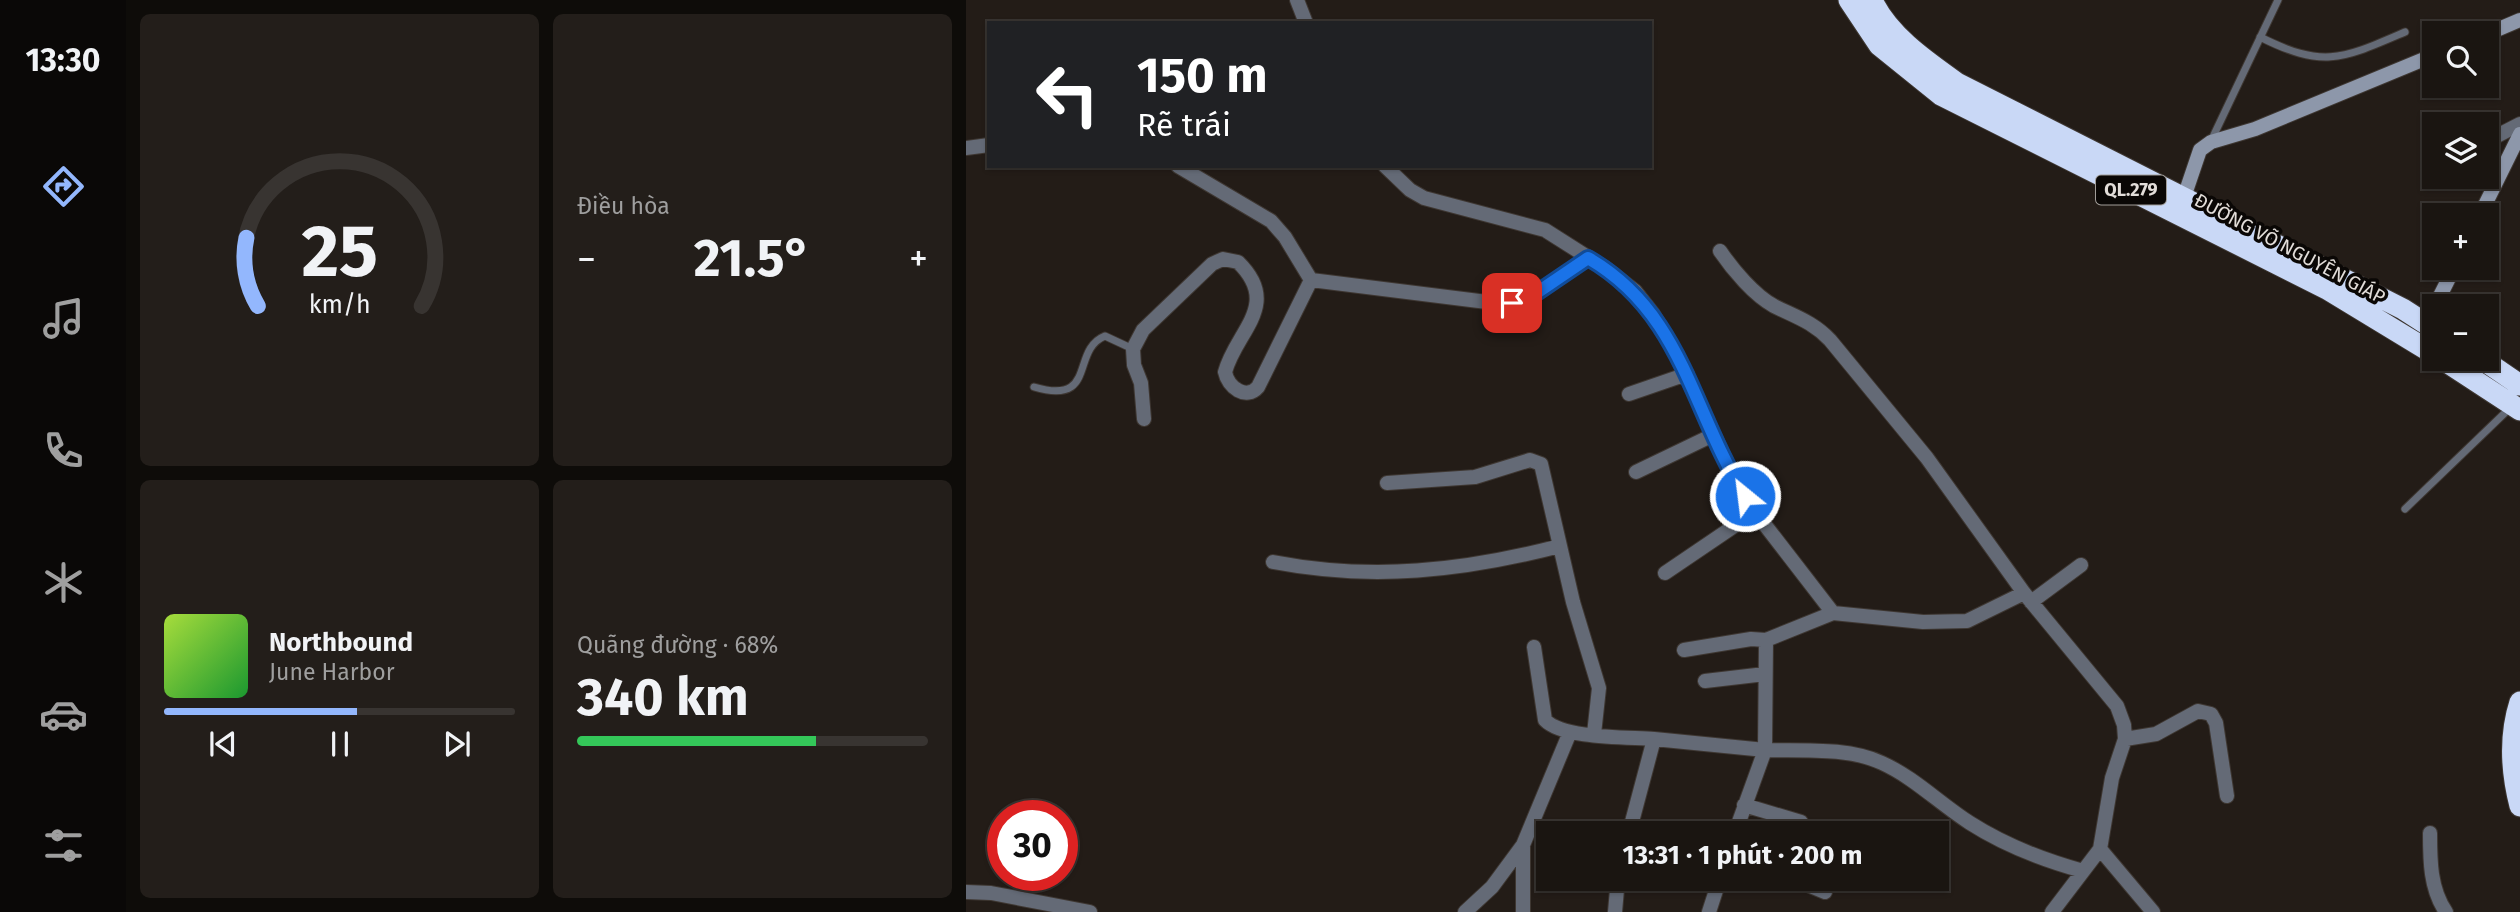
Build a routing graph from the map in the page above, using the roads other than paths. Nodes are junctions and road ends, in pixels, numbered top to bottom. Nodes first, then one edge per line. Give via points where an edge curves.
1 (1297, 0) edge
2 (1849, 0) edge
3 (1872, 0) edge
4 (2278, 0) edge
5 (2520, 20) edge
6 (1305, 21) edge
7 (2499, 28) edge
8 (2405, 33) dead end
9 (2260, 37) junction
10 (2422, 60) edge
11 (2520, 124) edge
12 (2520, 134) edge
13 (2499, 135) edge
14 (2211, 142) junction
15 (987, 145) edge
16 (966, 148) edge
17 (1181, 168) edge
18 (1387, 168) edge
19 (2486, 203) edge
20 (2181, 206) junction
21 (1720, 251) dead end
22 (1588, 258) junction
23 (1311, 280) junction
24 (2422, 313) edge
25 (2422, 347) edge
26 (1133, 349) junction
27 (2464, 371) edge
28 (2493, 371) edge
29 (1687, 374) junction
30 (1034, 387) dead end
31 (1629, 394) dead end
32 (2518, 400) edge
33 (1144, 419) dead end
34 (1713, 435) junction
35 (1636, 472) dead end
36 (1387, 483) dead end
37 (2405, 509) dead end
38 (1755, 512) junction
39 (1560, 546) junction
40 (1273, 562) dead end
41 (2081, 565) dead end
42 (1665, 573) dead end
43 (2027, 598) junction
44 (1833, 613) junction
45 (1766, 640) junction
46 (1534, 647) dead end
47 (1684, 650) dead end
48 (1765, 674) junction
49 (1705, 681) dead end
50 (2520, 702) edge
51 (1570, 732) junction
52 (1594, 734) junction
53 (1654, 739) junction
54 (2124, 739) junction
55 (1765, 750) junction
56 (2227, 796) dead end
57 (1744, 805) junction
58 (2520, 806) edge
59 (1632, 821) edge
60 (1739, 821) edge
61 (1798, 821) edge
62 (2430, 833) dead end
63 (1523, 845) junction
64 (2100, 849) junction
65 (2084, 871) junction
66 (1617, 891) edge
67 (1716, 891) edge
68 (966, 892) edge
69 (2150, 908) edge
70 (1090, 912) edge
71 (1465, 912) edge
72 (1523, 912) edge
73 (1615, 912) edge
74 (1709, 912) edge
75 (2052, 912) edge
76 (2446, 912) edge

1 - 6 street
2 - 20 highway, ĐƯỜNG VÕ NGUYÊN GIÁP / QL.279 via 1880,45 1941,95
3 - 20 highway, ĐƯỜNG VÕ NGUYÊN GIÁP / QL.279 via 1899,35 1956,83
4 - 9 lane
5 - 7 street
8 - 9 lane via 2352,55 2314,59
9 - 14 lane
10 - 14 street via 2255,129
11 - 13 street
12 - 19 street
14 - 20 street via 2200,150
15 - 16 street
17 - 23 street via 1271,221
18 - 22 street via 1424,198 1535,226
20 - 24 highway, ĐƯỜNG VÕ NGUYÊN GIÁP / QL.279
20 - 25 highway, ĐƯỜNG VÕ NGUYÊN GIÁP / QL.279
21 - 43 street via 1772,304 1817,326 1830,340 1927,458
22 - 23 street via 1528,298 1503,304
22 - 29 street via 1635,291
23 - 26 street via 1251,394 1242,393 1225,376 1257,305 1254,286 1242,266 1231,259 1212,264 1143,330
26 - 30 lane via 1105,336 1097,339 1088,349 1085,367 1074,386 1063,391
26 - 33 street
27 - 32 highway
28 - 32 highway
29 - 31 street
29 - 34 street
32 - 37 lane
34 - 35 street
34 - 38 street
36 - 39 street via 1475,477 1536,461 1545,469
38 - 42 street
38 - 44 street
39 - 40 street via 1472,567 1342,573
39 - 52 street via 1599,688
41 - 43 street
43 - 44 street via 1967,621 1923,622
43 - 54 street via 2117,706
44 - 45 street
45 - 47 street
45 - 48 street
46 - 51 street via 1545,720
48 - 49 street
48 - 55 street
50 - 58 highway via 2512,748
51 - 52 street
51 - 63 street
52 - 53 street
53 - 55 street
53 - 59 street
54 - 56 street via 2156,734 2198,711 2211,714
54 - 64 street
55 - 57 street
55 - 65 street via 1839,753 1881,762 2017,849
57 - 60 street
57 - 61 street
62 - 76 street via 2433,875
63 - 71 street via 1492,887
63 - 72 street
64 - 65 street
64 - 69 street
65 - 75 street
66 - 73 street
67 - 74 street
68 - 70 street

